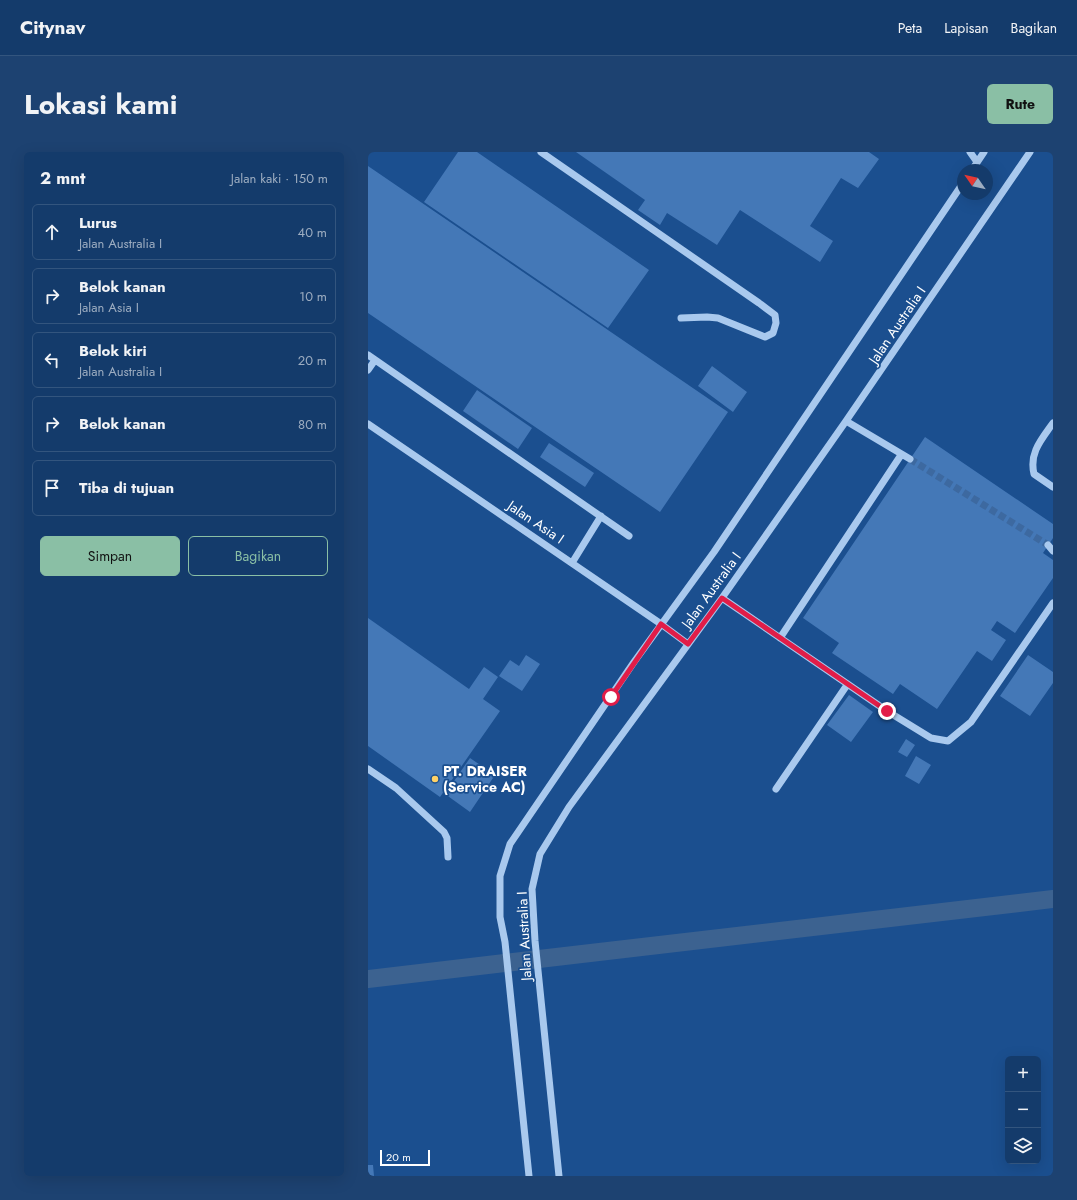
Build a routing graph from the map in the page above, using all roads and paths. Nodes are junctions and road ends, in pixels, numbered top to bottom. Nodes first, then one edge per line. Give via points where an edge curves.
1 (541, 152) edge
2 (970, 152) edge
3 (984, 152) edge
4 (1030, 152) edge
5 (977, 162) joint
6 (957, 192) edge
7 (681, 318) dead end
8 (368, 355) edge
9 (375, 360) junction
10 (368, 370) edge
11 (846, 421) junction
12 (1053, 423) edge
13 (368, 424) edge
14 (902, 455) junction
15 (910, 460) tunnel mouth
16 (1053, 487) edge
17 (601, 516) junction
18 (630, 536) dead end
19 (572, 563) junction
20 (722, 598) junction
21 (1053, 603) edge
22 (661, 624) junction
23 (780, 638) junction
24 (688, 644) junction
25 (847, 685) junction
26 (368, 769) edge
27 (776, 788) dead end
28 (448, 857) dead end
29 (528, 1176) edge
30 (559, 1176) edge

1 - 7 lane via 759,302 775,315 776,324 773,333 765,337 718,318
2 - 5 lane
3 - 5 lane
4 - 11 lane, Jalan Australia I
6 - 22 lane, Jalan Australia I via 714,552
8 - 9 lane
9 - 10 lane
9 - 17 lane
11 - 14 lane
11 - 20 lane, Jalan Australia I
12 - 16 lane via 1034,450 1032,465 1034,474
13 - 19 lane, Jalan Asia I
14 - 15 lane
14 - 23 lane
17 - 18 lane
17 - 19 lane
19 - 22 lane, Jalan Asia I
20 - 23 lane
20 - 24 lane, Jalan Australia I
21 - 25 lane via 971,722 948,741 931,738
22 - 24 lane, Jalan Asia I
22 - 29 lane, Jalan Australia I via 510,844 500,876 500,917
23 - 25 lane
24 - 30 lane, Jalan Australia I via 568,807 540,854 532,889 535,941
25 - 27 lane
26 - 28 lane via 396,788 444,832 447,838

